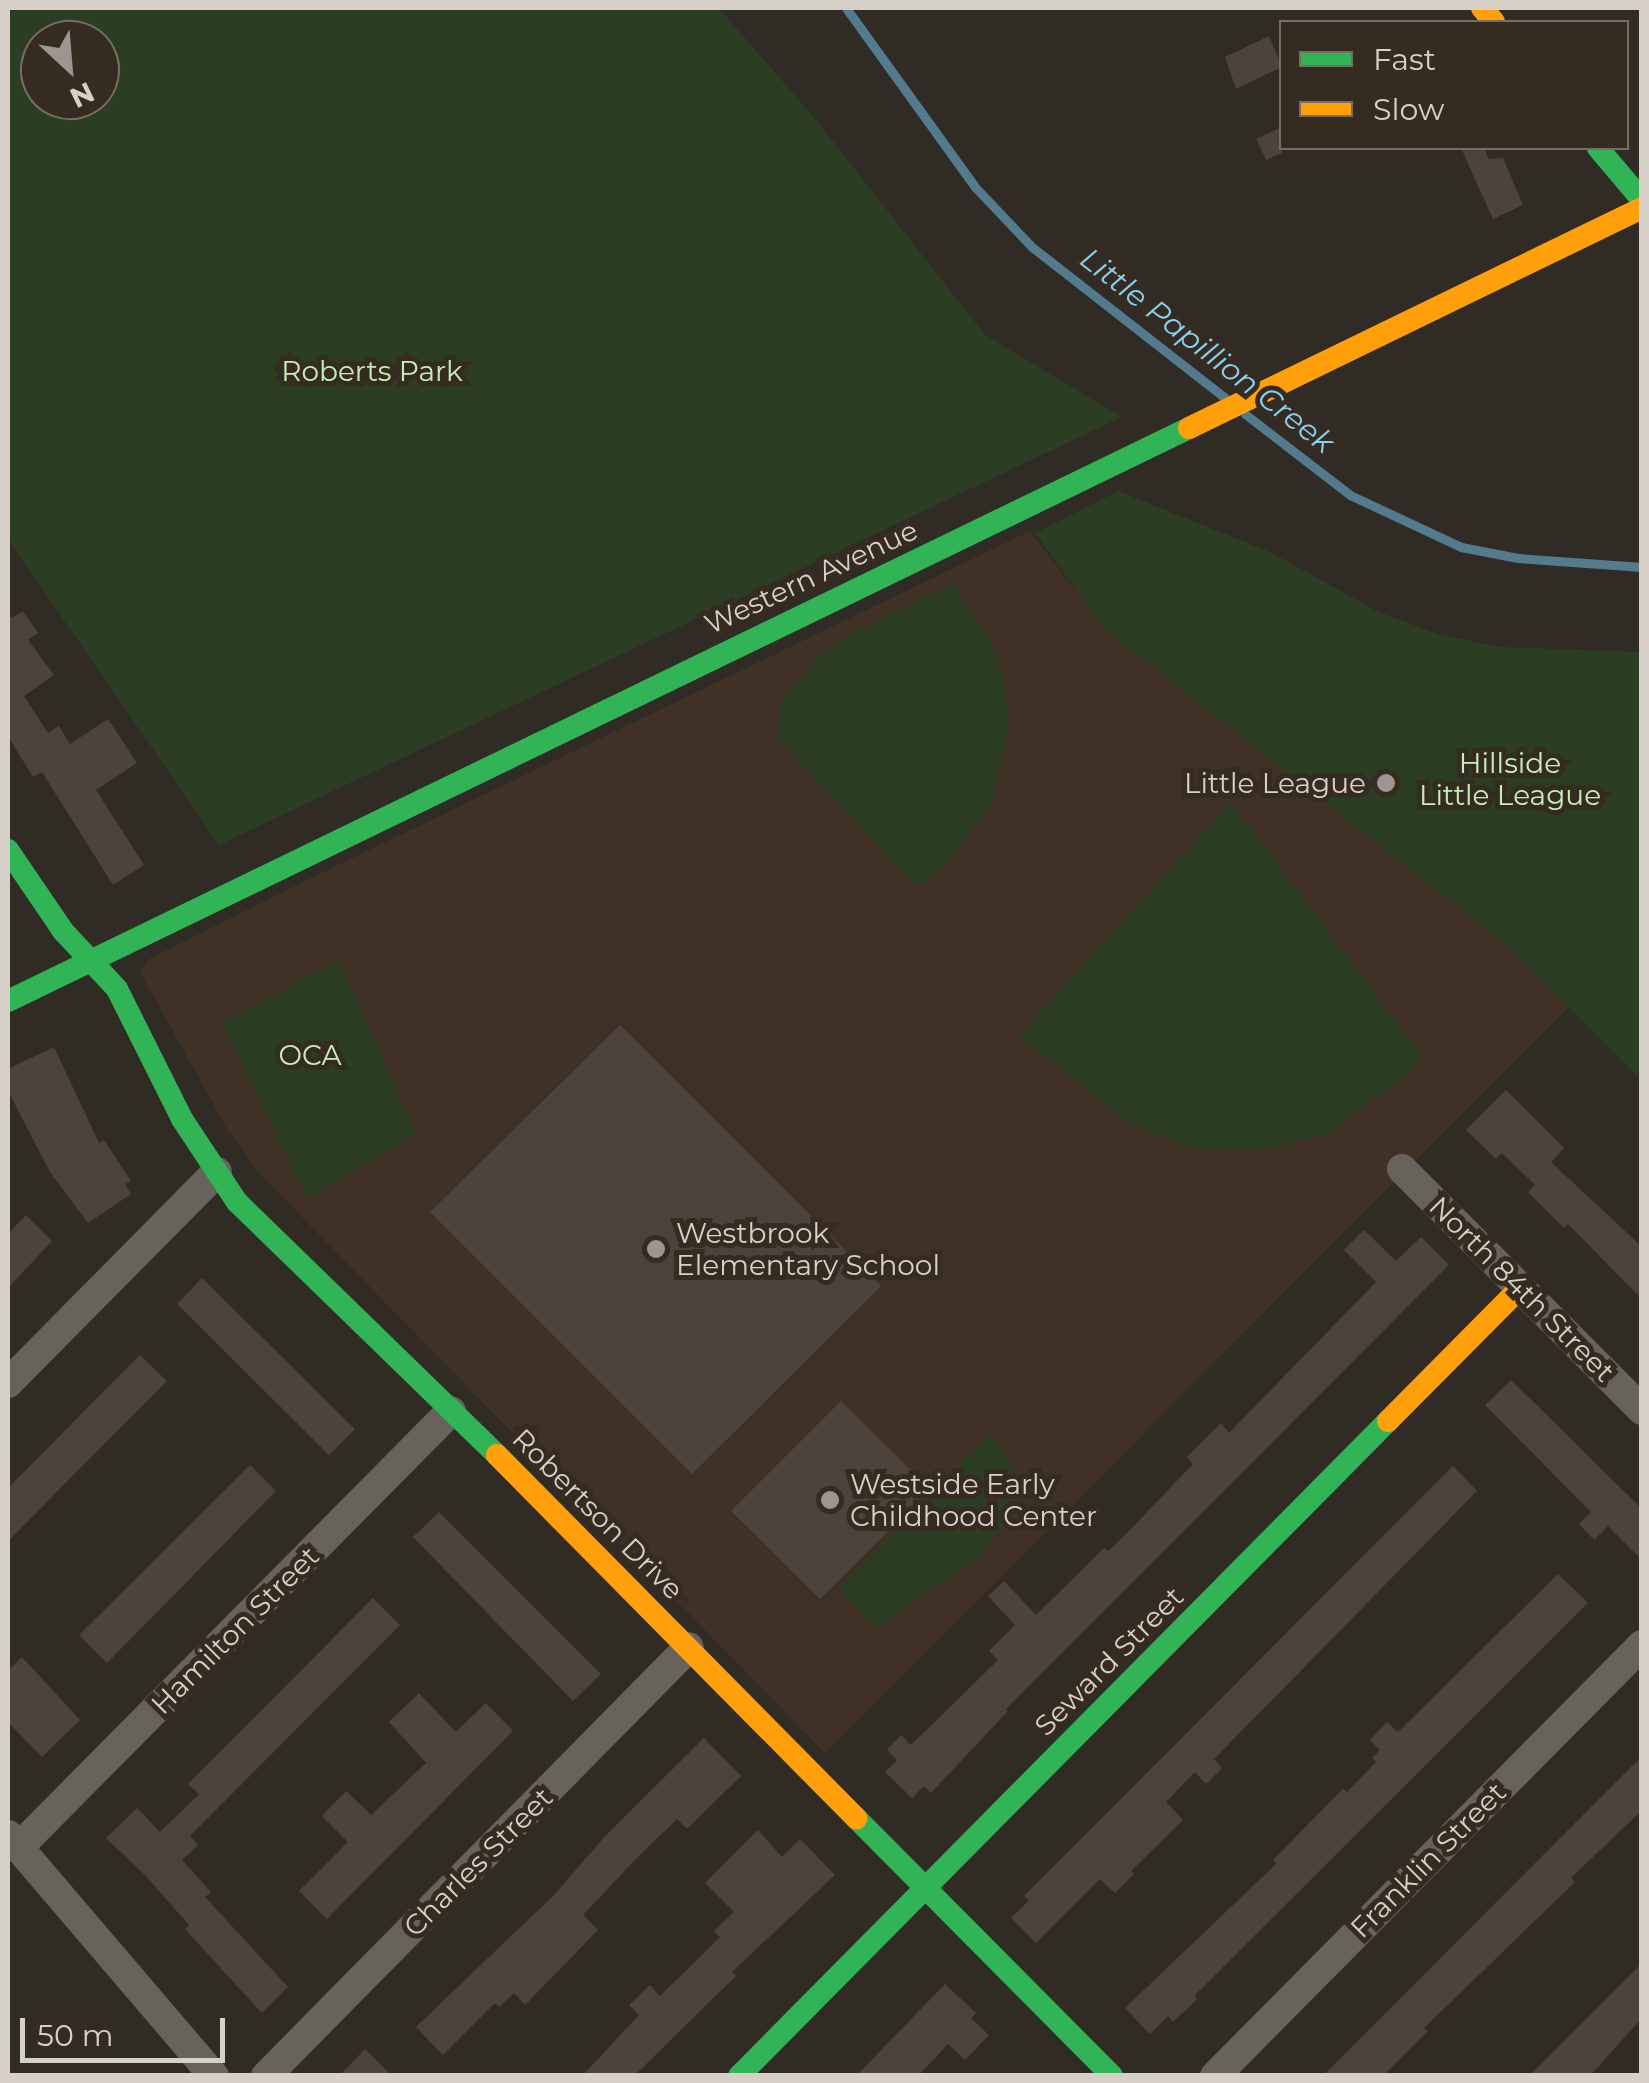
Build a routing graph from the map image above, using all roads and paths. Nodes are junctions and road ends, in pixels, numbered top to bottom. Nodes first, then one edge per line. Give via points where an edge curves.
1 (1600, 150) edge
2 (1642, 200) edge
3 (1642, 208) edge
4 (8, 850) edge
5 (91, 961) junction
6 (8, 1001) edge
7 (1402, 1169) dead end
8 (217, 1172) junction
9 (1520, 1288) junction
10 (8, 1383) edge
11 (1642, 1410) edge
12 (452, 1412) junction
13 (1642, 1645) edge
14 (689, 1647) junction
15 (13, 1841) edge
16 (924, 1890) junction
17 (214, 2076) edge
18 (266, 2076) edge
19 (739, 2076) edge
20 (1112, 2076) edge
21 (1215, 2076) edge

1 - 2 street
3 - 5 street, Western Avenue
4 - 5 street, Robertson Drive
5 - 6 street, Western Avenue
5 - 8 street, Robertson Drive via 117,988 182,1119
7 - 9 street, North 84th Street
8 - 10 street
8 - 12 street, Robertson Drive via 273,1240 302,1260
9 - 11 street, North 84th Street
9 - 16 street, Seward Street
12 - 14 street, Robertson Drive
12 - 15 street, Hamilton Street
13 - 21 street, Franklin Street
14 - 16 street, Robertson Drive
14 - 18 street, Charles Street
15 - 17 street
16 - 19 street, Seward Street
16 - 20 street, Robertson Drive

